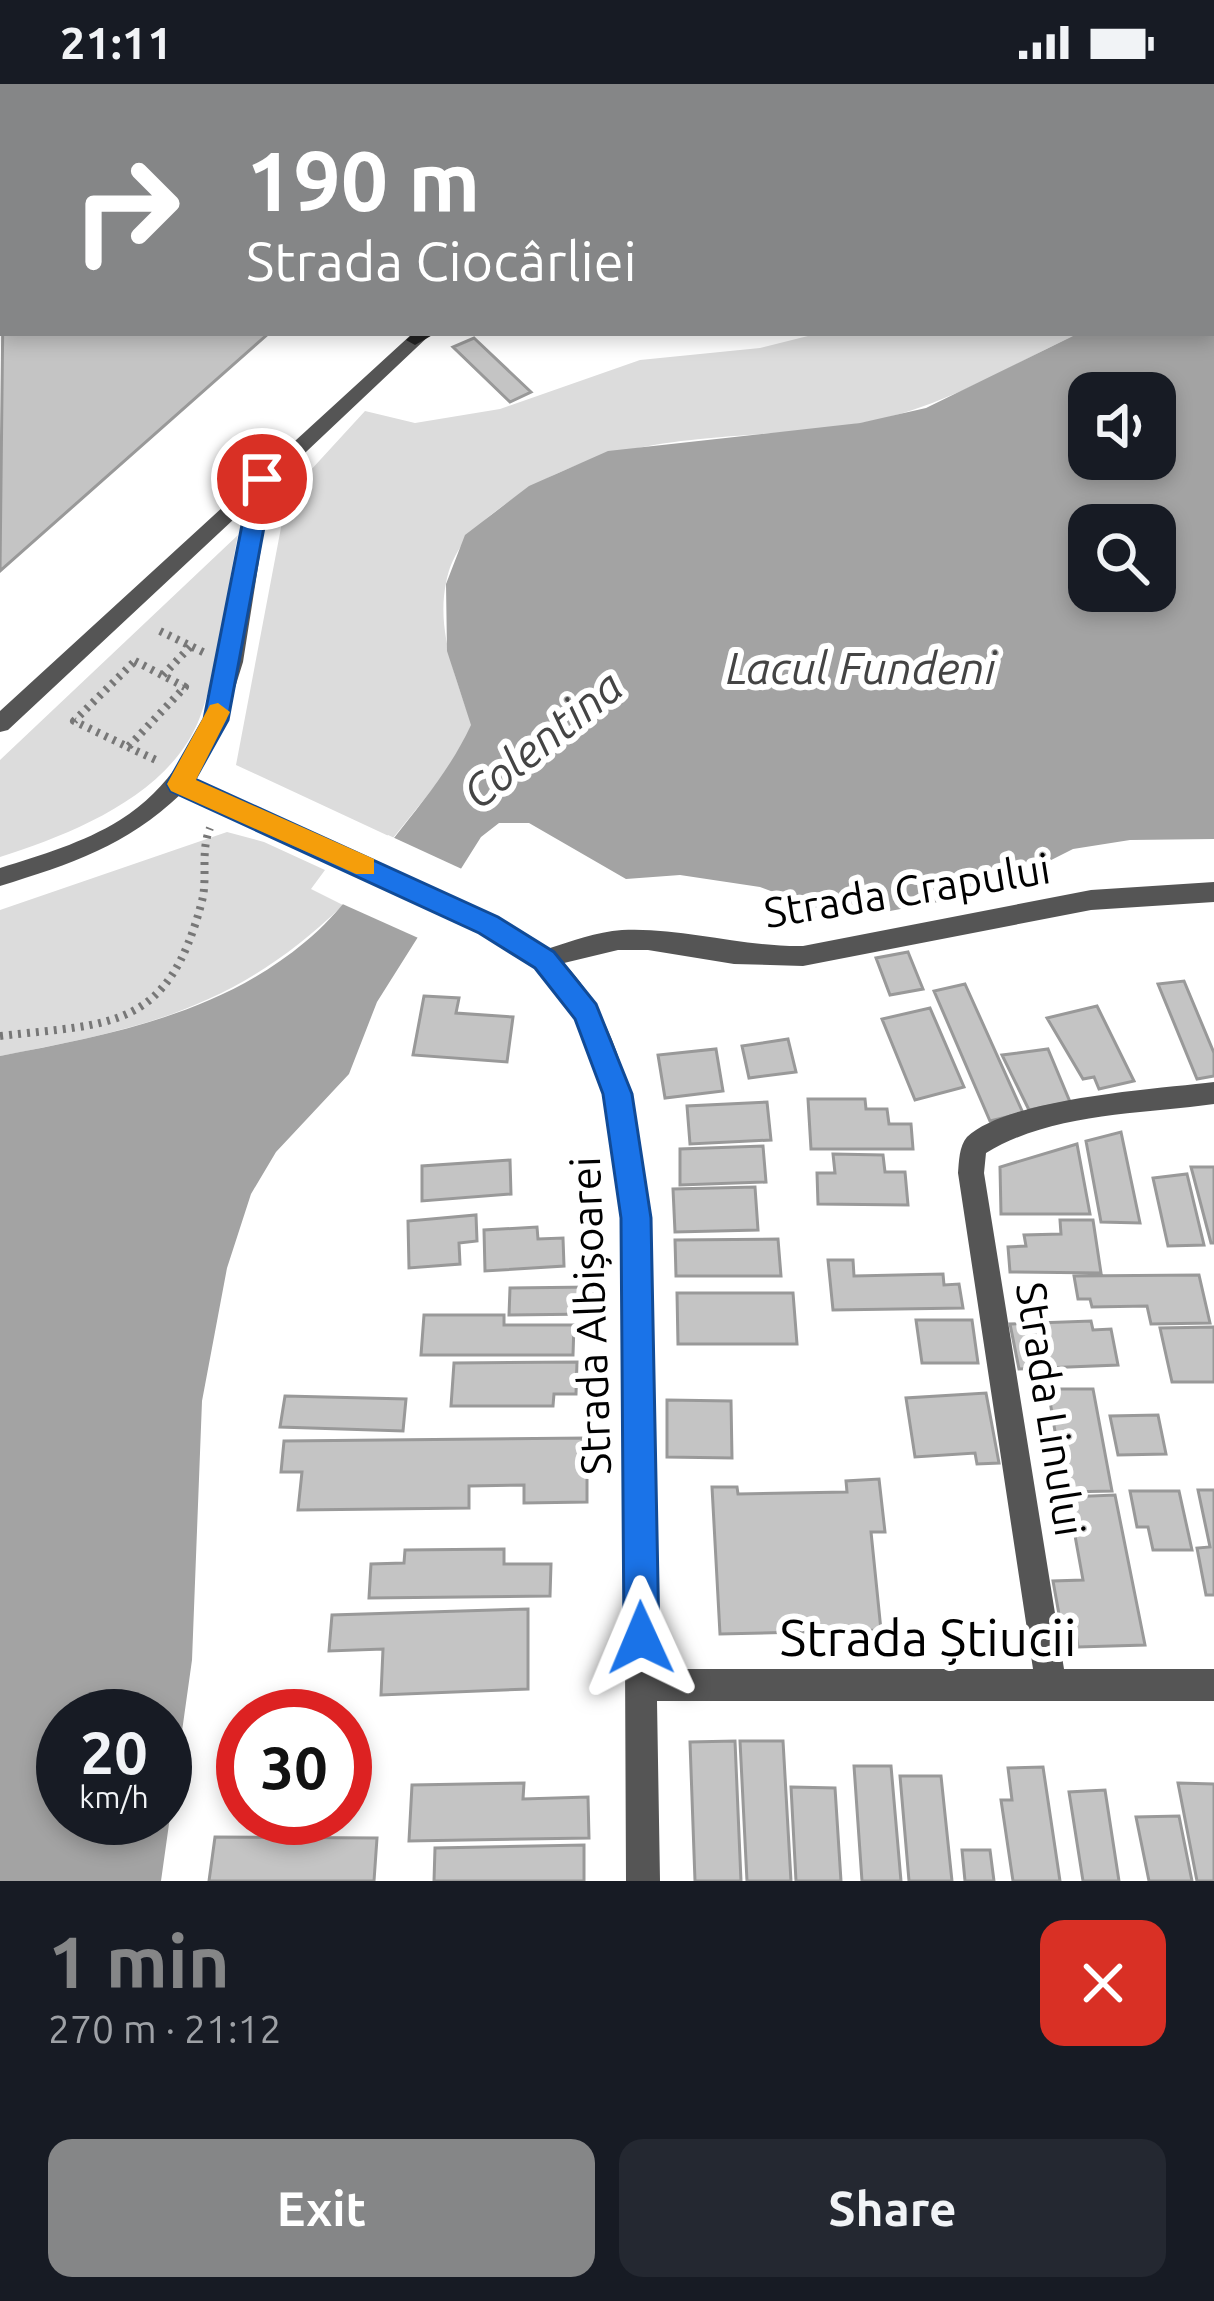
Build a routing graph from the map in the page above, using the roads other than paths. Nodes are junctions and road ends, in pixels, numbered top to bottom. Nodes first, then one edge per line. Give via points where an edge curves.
1 (420, 336) edge
2 (262, 479) junction
3 (0, 724) edge
4 (183, 779) junction
5 (0, 877) edge
6 (1214, 892) edge
7 (545, 960) junction
8 (1214, 1093) edge
9 (1051, 1684) junction
10 (642, 1685) junction
11 (1214, 1685) edge
12 (643, 1881) edge

1 - 2 street
2 - 3 street
2 - 4 street via 216,720
4 - 5 street via 139,820 98,842
4 - 7 street, Strada Albișoarei
6 - 7 street, Strada Crapului via 1091,900 803,956 624,937 588,941
7 - 10 street, Strada Albișoarei via 603,1046 628,1149 636,1218
8 - 9 street, Strada Linului via 1025,1123 974,1147 971,1173
9 - 10 street, Strada Știucii
9 - 11 street, Strada Știucii
10 - 12 street, Strada Albișoarei

